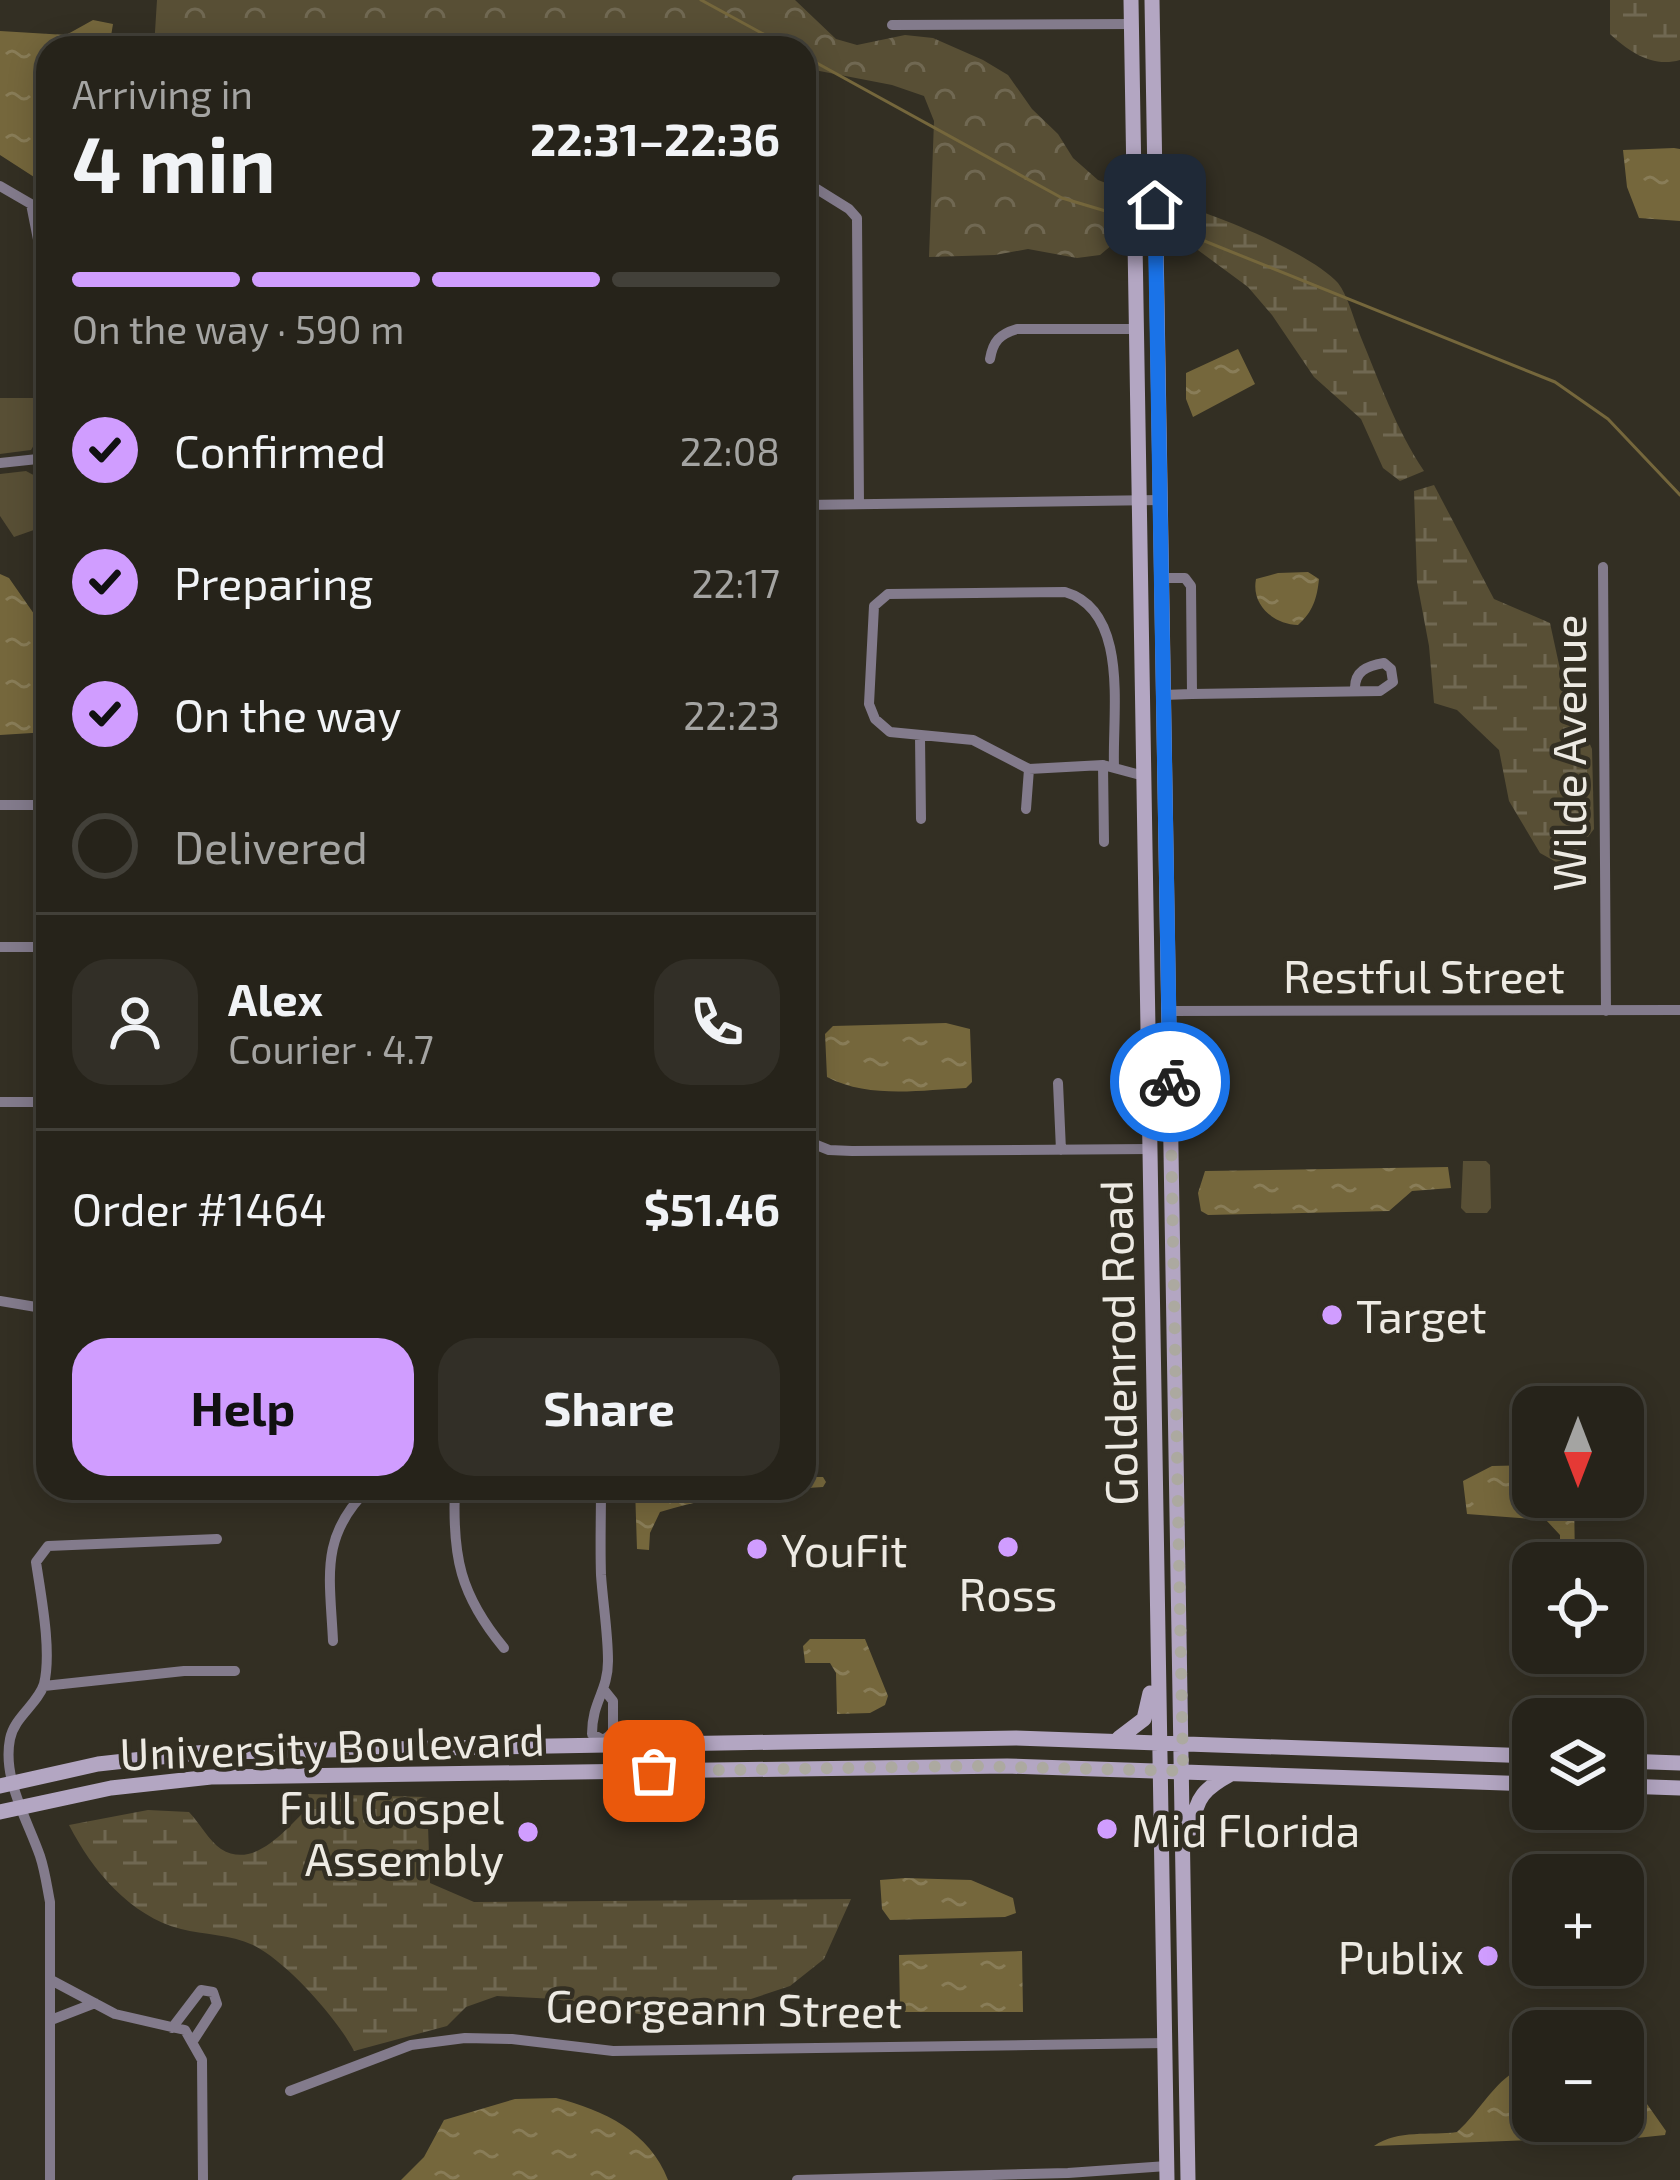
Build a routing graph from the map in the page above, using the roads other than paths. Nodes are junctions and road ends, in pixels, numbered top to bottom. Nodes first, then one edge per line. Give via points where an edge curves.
1 (1131, 0) edge
2 (1142, 0) edge
3 (1152, 0) edge
4 (1131, 24) junction
5 (892, 25) dead end
6 (1152, 38) junction
7 (0, 186) edge
8 (816, 188) edge
9 (31, 204) junction
10 (1145, 206) junction
11 (36, 211) edge
12 (36, 229) edge
13 (1146, 255) junction
14 (1137, 329) junction
15 (990, 358) dead end
16 (36, 460) edge
17 (0, 463) edge
18 (1159, 466) junction
19 (1160, 500) junction
20 (1140, 501) junction
21 (859, 504) junction
22 (816, 505) edge
23 (1603, 567) dead end
24 (1161, 578) junction
25 (1354, 690) dead end
26 (1192, 694) junction
27 (1163, 695) junction
28 (920, 737) junction
29 (1108, 766) junction
30 (1029, 770) junction
31 (1144, 776) junction
32 (36, 805) edge
33 (0, 806) edge
34 (1026, 809) dead end
35 (921, 819) dead end
36 (1104, 842) dead end
37 (1145, 884) junction
38 (1166, 899) junction
39 (0, 947) edge
40 (36, 947) edge
41 (1680, 1010) edge
42 (1169, 1011) junction
43 (1606, 1011) junction
44 (1058, 1083) dead end
45 (0, 1102) edge
46 (36, 1102) edge
47 (816, 1145) edge
48 (1061, 1150) junction
49 (1150, 1150) junction
50 (1174, 1278) junction
51 (0, 1301) edge
52 (36, 1307) edge
53 (1154, 1386) junction
54 (1175, 1387) junction
55 (356, 1500) edge
56 (454, 1500) edge
57 (601, 1500) edge
58 (217, 1539) dead end
59 (1158, 1618) junction
60 (333, 1641) dead end
61 (504, 1648) dead end
62 (235, 1671) dead end
63 (44, 1686) junction
64 (605, 1691) junction
65 (1114, 1741) junction
66 (1159, 1742) junction
67 (603, 1743) junction
68 (1182, 1743) junction
69 (1512, 1755) edge
70 (1512, 1760) edge
71 (1644, 1761) edge
72 (1680, 1763) edge
73 (1159, 1770) junction
74 (1183, 1771) junction
75 (1234, 1772) junction
76 (1483, 1782) junction
77 (1512, 1783) edge
78 (7, 1784) edge
79 (1644, 1787) edge
80 (1680, 1788) edge
81 (20, 1806) junction
82 (0, 1813) edge
83 (1163, 1936) junction
84 (1185, 1968) junction
85 (51, 1980) junction
86 (95, 2003) junction
87 (51, 2020) junction
88 (172, 2027) junction
89 (193, 2042) junction
90 (1165, 2043) junction
91 (1186, 2049) junction
92 (290, 2091) dead end
93 (1188, 2171) edge
94 (1171, 2176) edge
95 (1068, 2177) edge
96 (926, 2178) edge
97 (50, 2180) edge
98 (203, 2180) edge
99 (796, 2180) edge

1 - 4 main road, Goldenrod Road
2 - 6 main road via 1142,26
3 - 6 main road, Goldenrod Road
4 - 5 street
4 - 10 main road, Goldenrod Road via 1134,170
6 - 10 main road, Goldenrod Road
7 - 9 street
8 - 21 street via 857,218
9 - 11 street
9 - 12 street
10 - 13 main road, Goldenrod Road
13 - 14 main road, Goldenrod Road
13 - 18 main road, Goldenrod Road via 1157,333
14 - 15 street via 1017,329 992,345
14 - 18 main road via 1148,347
14 - 20 main road, Goldenrod Road
16 - 17 street
18 - 19 main road, Goldenrod Road
19 - 20 street
19 - 24 main road, Goldenrod Road
20 - 21 street
20 - 31 main road, Goldenrod Road
21 - 22 street
23 - 43 street, Wilde Avenue
24 - 26 street via 1185,578 1191,586
24 - 27 main road, Goldenrod Road
25 - 26 street
26 - 27 street
27 - 38 main road, Goldenrod Road
28 - 29 street via 890,732 869,709 877,602 888,594 1065,592 1096,610 1109,636
28 - 30 street via 973,740
28 - 35 street
29 - 30 street
29 - 31 street
29 - 36 street
30 - 34 street
31 - 37 main road, Goldenrod Road
31 - 38 main road via 1156,791
32 - 33 street
37 - 42 main road via 1156,917 1157,998
37 - 49 main road, Goldenrod Road
38 - 42 main road, Goldenrod Road
39 - 40 street
41 - 43 street, Restful Street
42 - 43 street, Restful Street
42 - 50 main road, Goldenrod Road
44 - 48 street
45 - 46 street
47 - 48 street
48 - 49 street
49 - 50 main road via 1160,1166 1163,1246
49 - 53 main road, Goldenrod Road
50 - 54 main road, Goldenrod Road
51 - 52 street
53 - 54 street
53 - 59 main road, Goldenrod Road
54 - 68 main road, Goldenrod Road
55 - 60 street via 331,1540
56 - 61 street via 458,1566 479,1618
57 - 64 street
58 - 63 street via 48,1546 36,1562
59 - 65 main road via 1148,1712
59 - 66 main road, Goldenrod Road
62 - 63 street
63 - 78 street via 16,1721
64 - 67 street via 614,1701 613,1733
64 - 67 street via 594,1701 592,1721
65 - 66 main road, University Boulevard
65 - 67 main road, University Boulevard
66 - 68 main road, University Boulevard
66 - 73 main road, Goldenrod Road
67 - 78 main road, University Boulevard via 206,1752
68 - 69 main road, University Boulevard
68 - 74 main road, Goldenrod Road
70 - 76 main road
71 - 72 main road
73 - 74 main road, University Boulevard
73 - 81 main road, University Boulevard via 211,1777
73 - 83 main road, Goldenrod Road
74 - 75 main road, University Boulevard
74 - 84 main road, Goldenrod Road
75 - 76 main road, University Boulevard
75 - 84 main road via 1195,1806
76 - 77 main road, University Boulevard
78 - 81 street
79 - 80 main road
81 - 82 main road, University Boulevard
81 - 85 street via 50,1902
83 - 90 main road, Goldenrod Road
83 - 91 main road via 1175,2030
84 - 91 main road, Goldenrod Road
85 - 86 street
85 - 87 street
86 - 87 street
86 - 88 street
87 - 97 street
88 - 89 street
88 - 89 street via 201,1990 213,1992 217,2004
89 - 98 street via 202,2060
90 - 92 street, Georgeann Street via 613,2051 465,2038 411,2045
90 - 93 main road via 1179,2066
90 - 94 main road, Goldenrod Road
91 - 93 main road, Goldenrod Road
94 - 95 street
95 - 96 street
96 - 99 street

